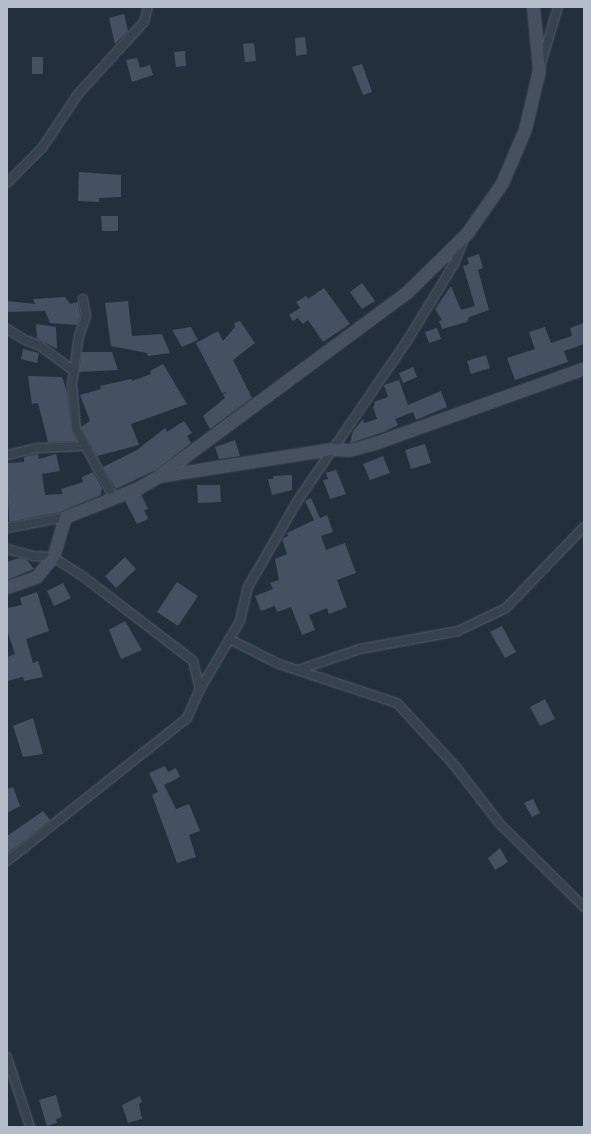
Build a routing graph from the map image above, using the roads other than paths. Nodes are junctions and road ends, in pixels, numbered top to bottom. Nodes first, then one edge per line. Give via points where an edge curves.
1 (148, 7) edge
2 (533, 7) edge
3 (558, 7) edge
4 (539, 70) junction
5 (7, 183) edge
6 (467, 233) junction
7 (83, 299) dead end
8 (7, 329) edge
9 (584, 368) edge
10 (74, 371) junction
11 (84, 446) junction
12 (332, 449) junction
13 (7, 455) edge
14 (159, 476) junction
15 (113, 496) junction
16 (65, 517) junction
17 (584, 527) edge
18 (7, 528) edge
19 (7, 549) edge
20 (53, 557) junction
21 (7, 587) edge
22 (229, 639) junction
23 (298, 670) junction
24 (200, 690) junction
25 (7, 861) edge
26 (584, 907) edge
27 (7, 1057) edge
28 (30, 1127) edge

1 - 5 street via 144,22 78,94 42,148
2 - 4 street
3 - 4 street
4 - 6 street via 526,129 502,184
6 - 12 street via 454,264 407,341
6 - 14 street via 406,293
7 - 10 street via 86,316 79,336
8 - 10 street via 39,345
9 - 12 street via 374,443 349,450
10 - 11 street via 72,384 76,429
11 - 13 street via 38,448
11 - 15 street
12 - 14 street
12 - 22 street via 298,500 248,587 240,620
14 - 15 street via 138,488
15 - 16 street
16 - 18 street
16 - 20 street
17 - 23 street via 506,608 458,631 360,649
19 - 20 street via 33,556
20 - 21 street via 36,577
20 - 24 street via 85,578 193,661
22 - 23 street via 279,664
22 - 24 street
23 - 26 street via 397,703 455,766 500,824
24 - 25 street via 187,718
27 - 28 street

